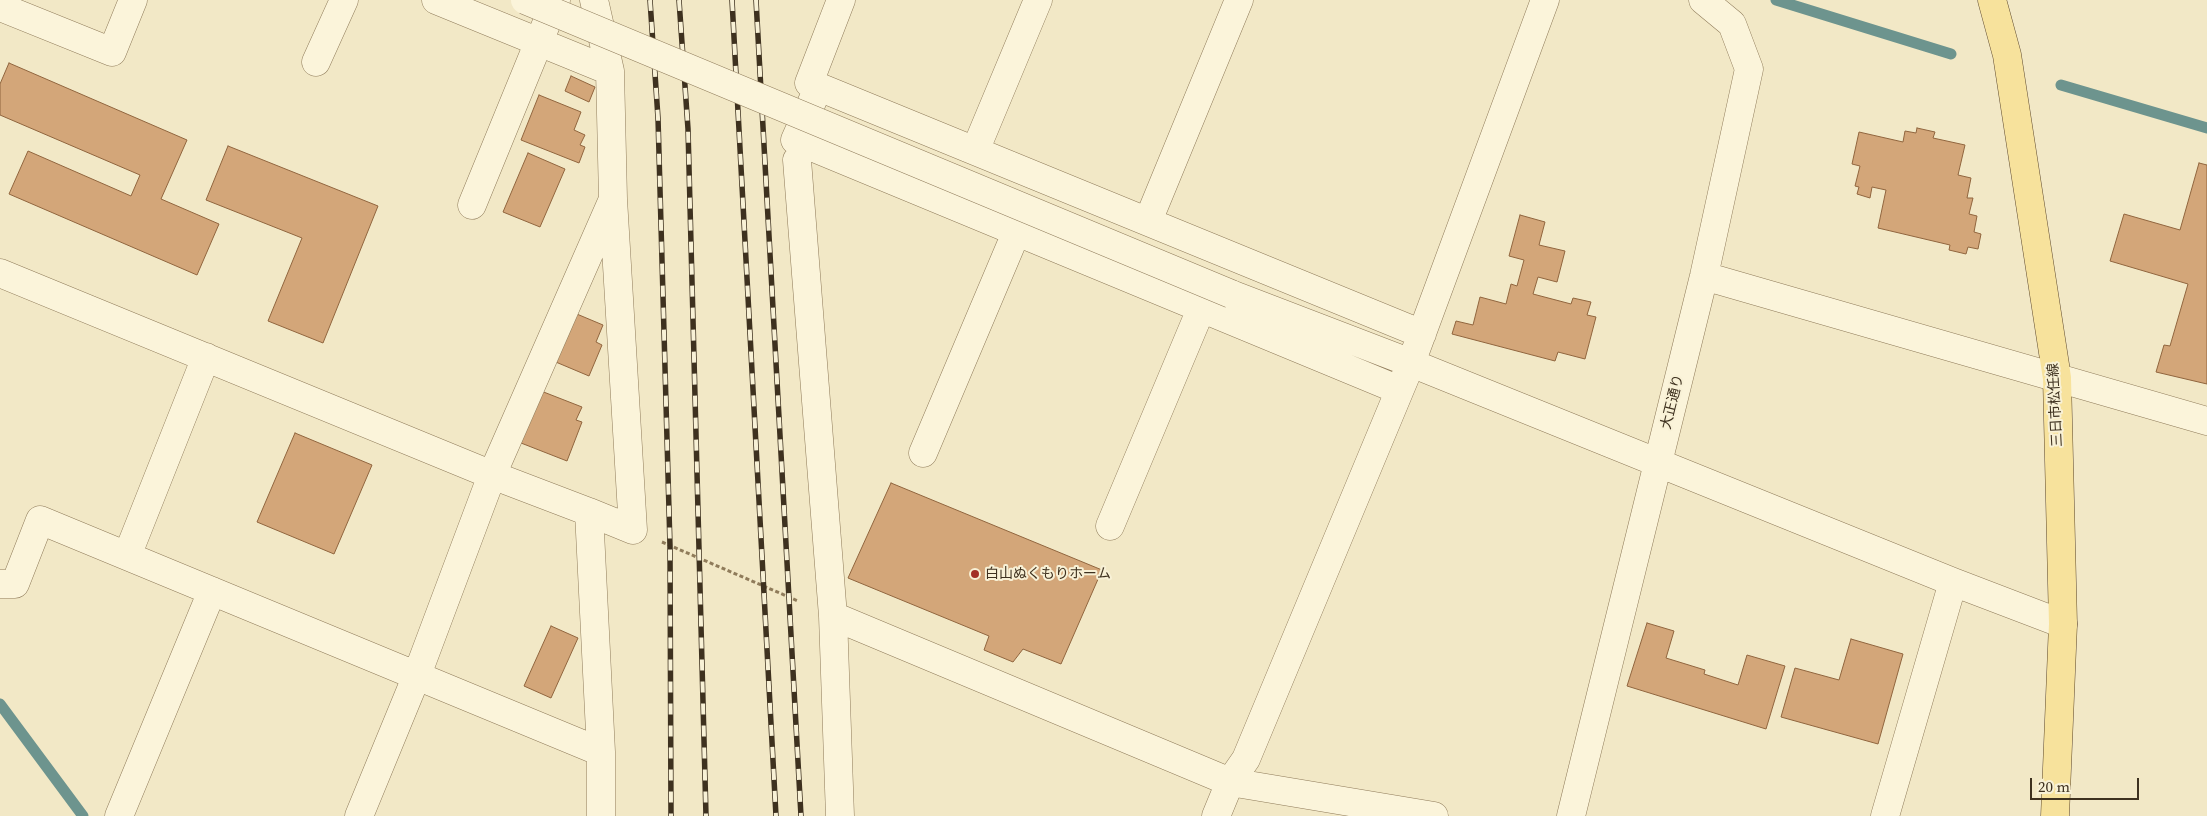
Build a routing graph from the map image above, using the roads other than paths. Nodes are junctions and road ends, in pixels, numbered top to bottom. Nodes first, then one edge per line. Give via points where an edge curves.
1 (133, 0) edge
2 (344, 0) edge
3 (436, 0) edge
4 (524, 0) edge
5 (556, 0) edge
6 (594, 0) edge
7 (841, 0) edge
8 (1038, 0) edge
9 (1239, 0) edge
10 (1546, 0) edge
11 (1703, 0) edge
12 (1992, 0) edge
13 (3, 8) edge
14 (540, 43) junction
15 (316, 62) dead end
16 (610, 72) junction
17 (818, 87) junction
18 (975, 151) junction
19 (797, 160) dead end
20 (1075, 192) junction
21 (613, 199) junction
22 (472, 205) dead end
23 (1148, 221) junction
24 (1016, 233) junction
25 (1052, 248) junction
26 (0, 273) edge
27 (1704, 276) junction
28 (1200, 309) junction
29 (1422, 334) junction
30 (206, 357) junction
31 (1411, 363) junction
32 (2057, 378) junction
33 (1400, 390) junction
34 (2207, 421) edge
35 (923, 453) dead end
36 (1659, 462) junction
37 (492, 475) junction
38 (588, 512) junction
39 (1110, 526) dead end
40 (127, 556) junction
41 (1953, 582) junction
42 (0, 584) edge
43 (212, 591) junction
44 (834, 616) junction
45 (2063, 624) junction
46 (417, 675) junction
47 (601, 752) junction
48 (1230, 782) junction
49 (119, 816) edge
50 (358, 816) edge
51 (601, 816) edge
52 (840, 816) edge
53 (1216, 816) edge
54 (1434, 816) edge
55 (1571, 816) edge
56 (1885, 816) edge
57 (2055, 816) edge

1 - 13 street via 112,52
2 - 15 street
3 - 14 street
4 - 31 street, bridge via 1231,294
5 - 14 street
6 - 16 street
7 - 17 street via 809,83
8 - 18 street
9 - 23 street
10 - 29 street
11 - 27 street, 大正通り via 1732,24 1749,70
12 - 32 main road, 三日市松任線 via 2007,55
14 - 16 street
14 - 22 street
16 - 21 street
17 - 18 street
17 - 24 street via 795,140
18 - 20 street
19 - 44 street
20 - 23 street
20 - 25 street
21 - 37 street
21 - 38 street via 633,530
23 - 29 street
24 - 25 street
24 - 35 street
25 - 28 street
26 - 30 street
27 - 32 street
27 - 36 street, 大正通り
28 - 33 street
28 - 39 street
29 - 31 street
30 - 37 street
30 - 40 street
31 - 33 street
31 - 36 street
32 - 34 street
32 - 45 main road, 三日市松任線
33 - 48 street via 1246,759
36 - 41 street
36 - 55 street, 大正通り
37 - 38 street
37 - 46 street
38 - 47 street
40 - 42 street via 40,520 15,584
40 - 43 street
41 - 45 street
41 - 56 street
43 - 46 street
43 - 49 street
44 - 48 street
44 - 52 street
45 - 57 main road, 三日市松任線
46 - 47 street
46 - 50 street
47 - 51 street
48 - 53 street
48 - 54 street

